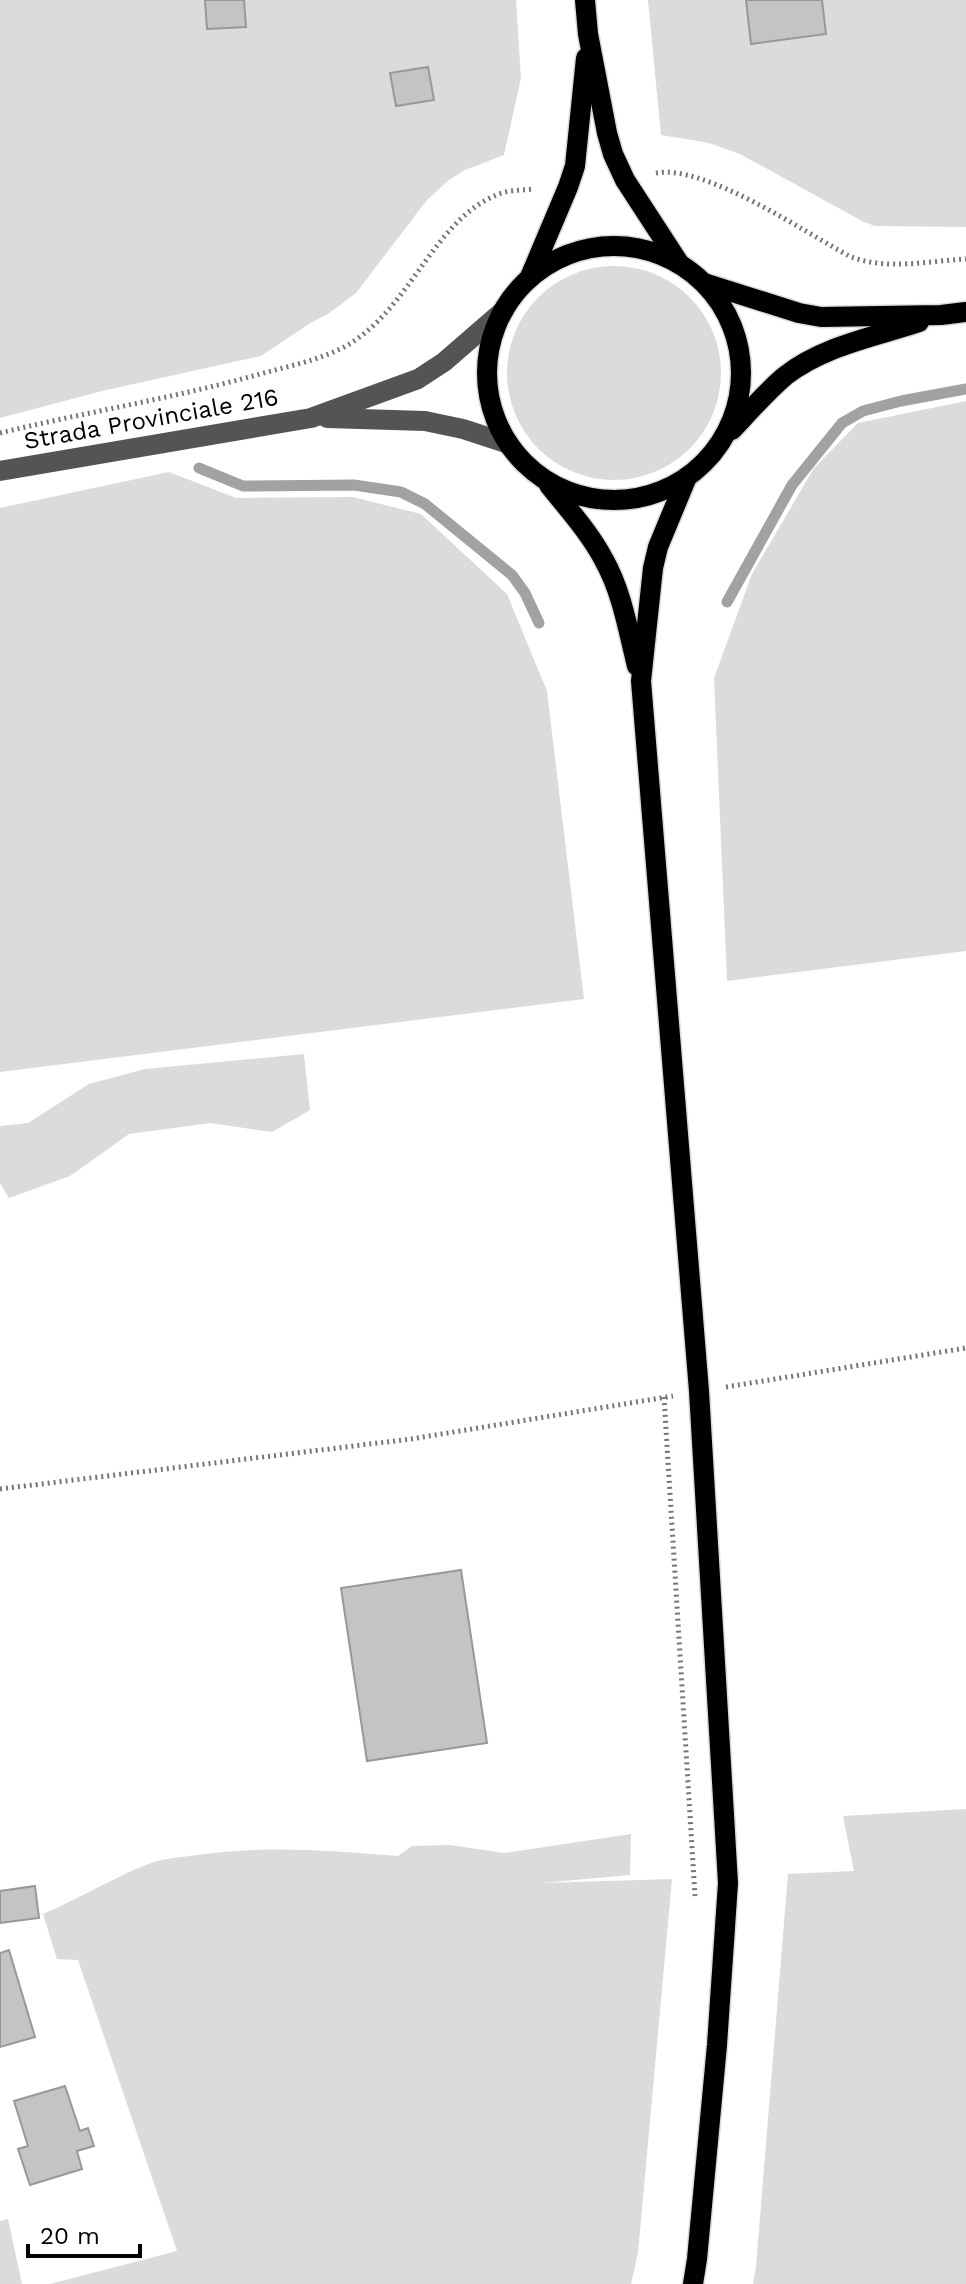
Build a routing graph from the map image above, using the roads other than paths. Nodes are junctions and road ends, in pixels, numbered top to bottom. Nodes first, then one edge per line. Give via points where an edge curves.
1 (585, 0) edge
2 (588, 34) junction
3 (680, 264) junction
4 (529, 278) junction
5 (704, 283) junction
6 (504, 310) junction
7 (966, 312) edge
8 (941, 315) junction
9 (311, 418) junction
10 (722, 441) junction
11 (509, 444) junction
12 (0, 471) edge
13 (687, 477) junction
14 (544, 479) junction
15 (641, 681) junction
16 (693, 2284) edge

1 - 2 main road
2 - 3 main road via 617,165
2 - 4 main road via 575,166
3 - 4 main road via 643,249 602,247 563,257
3 - 5 main road
4 - 6 main road
5 - 8 main road via 810,315
5 - 10 main road via 732,325 741,364 738,404
6 - 9 street, Strada Provinciale 216 via 418,379
6 - 11 main road via 492,337 487,377 495,417
7 - 8 main road
8 - 10 main road via 805,363
9 - 11 street, Strada Provinciale 216 via 425,421
9 - 12 street, Strada Provinciale 216
10 - 13 main road
11 - 14 main road
13 - 14 main road via 651,495 621,500 581,495
13 - 15 main road via 653,568
14 - 15 main road via 610,571
15 - 16 main road via 699,1391 728,1883

